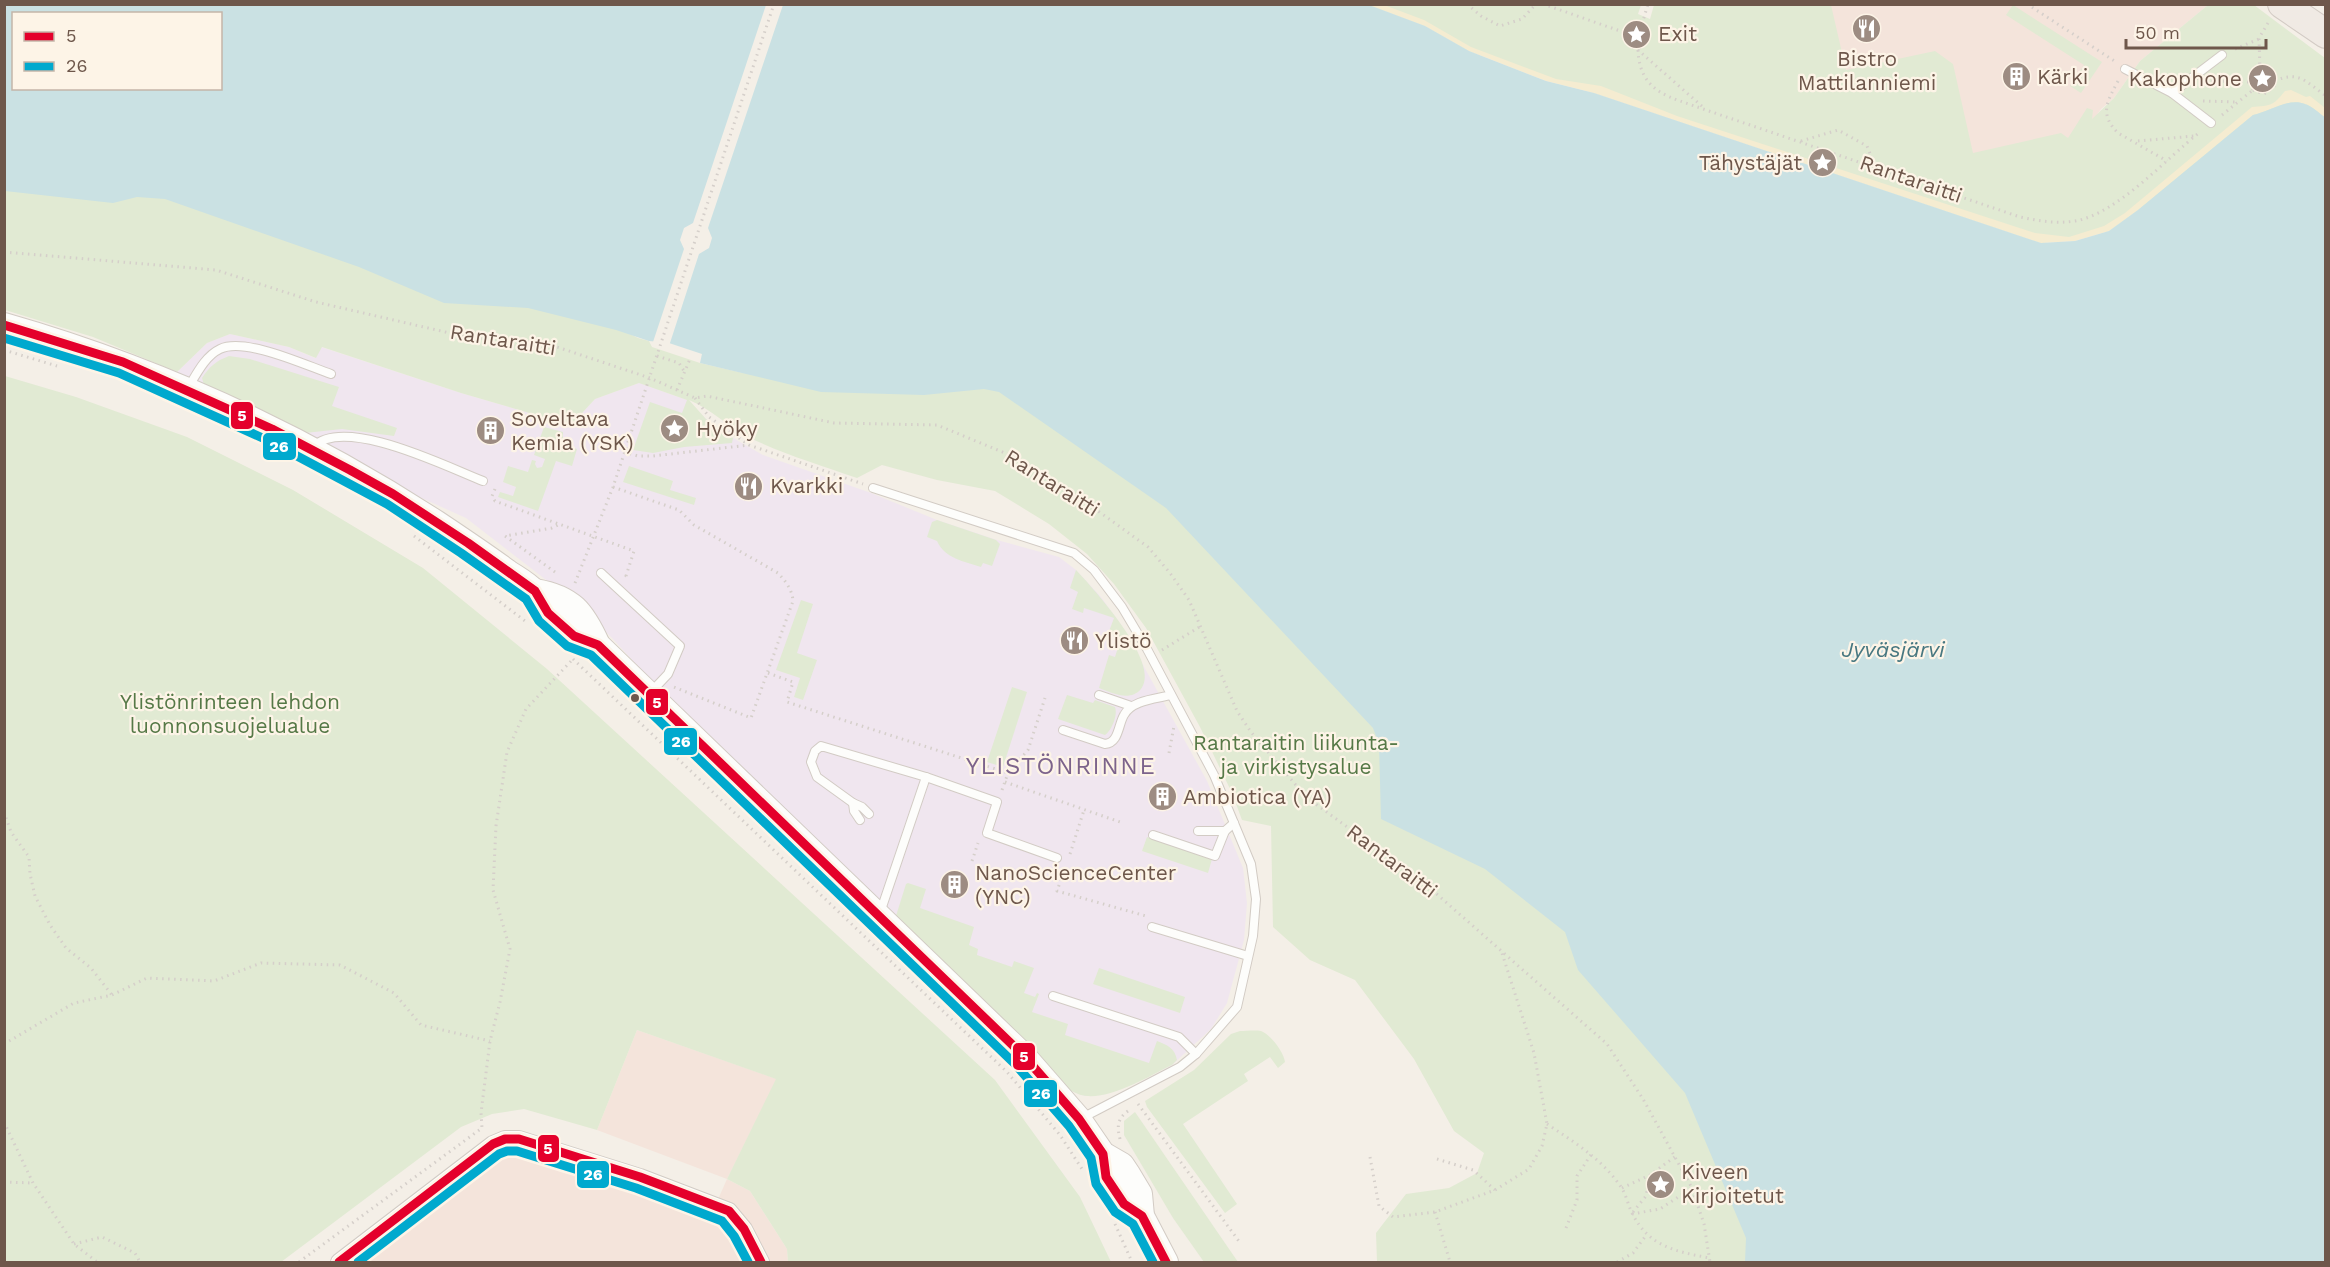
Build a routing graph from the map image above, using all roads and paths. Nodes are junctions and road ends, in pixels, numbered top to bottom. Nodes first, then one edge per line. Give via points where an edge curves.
1 (774, 4) edge
2 (1467, 4) edge
3 (1536, 4) edge
4 (1543, 4) edge
5 (1648, 4) edge
6 (2027, 4) edge
7 (2275, 15) edge
8 (1642, 24) junction
9 (1623, 32) junction
10 (2325, 34) edge
11 (2259, 38) junction
12 (1638, 50) junction
13 (2222, 55) joint
14 (2125, 69) junction
15 (2260, 70) junction
16 (2188, 81) junction
17 (2275, 81) junction
18 (2251, 82) junction
19 (2253, 90) junction
20 (2172, 93) junction
21 (2325, 96) edge
22 (2181, 100) junction
23 (2238, 102) junction
24 (1706, 111) junction
25 (2211, 123) junction
26 (2195, 136) junction
27 (1799, 142) junction
28 (2136, 142) junction
29 (2167, 161) junction
30 (1875, 166) junction
31 (4, 252) edge
32 (4, 325) edge
33 (4, 350) edge
34 (657, 356) junction
35 (690, 359) dead end
36 (67, 368) dead end
37 (684, 371) junction
38 (331, 374) dead end
39 (650, 378) junction
40 (188, 388) junction
41 (677, 390) junction
42 (695, 398) junction
43 (749, 445) junction
44 (311, 450) junction
45 (624, 452) junction
46 (483, 481) dead end
47 (613, 487) junction
48 (873, 488) joint
49 (495, 501) dead end
50 (560, 524) junction
51 (412, 534) dead end
52 (594, 536) junction
53 (557, 573) dead end
54 (601, 573) dead end
55 (628, 577) dead end
56 (566, 580) dead end
57 (530, 625) dead end
58 (1201, 626) junction
59 (565, 652) dead end
60 (1151, 657) junction
61 (573, 659) junction
62 (768, 673) junction
63 (655, 688) junction
64 (1099, 695) dead end
65 (1171, 695) junction
66 (1045, 698) dead end
67 (1131, 706) junction
68 (1181, 713) junction
69 (1063, 730) dead end
70 (1169, 753) dead end
71 (1008, 773) junction
72 (926, 777) junction
73 (1005, 782) junction
74 (998, 802) junction
75 (853, 803) junction
76 (1084, 810) junction
77 (4, 812) edge
78 (869, 814) dead end
79 (860, 820) dead end
80 (1120, 822) dead end
81 (1234, 823) junction
82 (1198, 831) dead end
83 (1225, 831) junction
84 (987, 833) junction
85 (1153, 835) dead end
86 (1057, 858) dead end
87 (972, 861) dead end
88 (876, 913) junction
89 (1151, 918) dead end
90 (1152, 927) dead end
91 (1501, 949) junction
92 (1248, 956) junction
93 (112, 995) junction
94 (1053, 996) dead end
95 (490, 1041) junction
96 (4, 1044) edge
97 (1197, 1054) junction
98 (1138, 1104) dead end
99 (1079, 1119) junction
100 (4, 1122) edge
101 (1547, 1124) junction
102 (1592, 1154) junction
103 (1676, 1156) junction
104 (1370, 1157) dead end
105 (1437, 1159) dead end
106 (1085, 1173) dead end
107 (1650, 1175) junction
108 (4, 1182) edge
109 (33, 1183) junction
110 (1622, 1188) junction
111 (1692, 1188) junction
112 (1495, 1190) junction
113 (1435, 1212) junction
114 (1632, 1214) junction
115 (1110, 1216) dead end
116 (1566, 1228) dead end
117 (1647, 1234) junction
118 (74, 1244) junction
119 (1241, 1244) dead end
120 (1710, 1260) edge
121 (97, 1263) edge
122 (140, 1263) edge
123 (299, 1263) edge
124 (339, 1263) edge
125 (761, 1263) edge
126 (1132, 1263) edge
127 (1166, 1263) edge
128 (1450, 1263) edge
129 (1617, 1263) edge

1 - 34 path
2 - 3 path via 1500,26 1522,19
4 - 9 path
5 - 8 path
6 - 14 path
7 - 10 highway
7 - 11 path
8 - 9 path
8 - 12 path via 1648,39
9 - 12 path, Rantaraitti via 1626,41
11 - 13 path
11 - 15 path
12 - 24 path
12 - 24 path, Rantaraitti via 1639,67 1659,93
13 - 16 lane
14 - 20 lane
14 - 28 path via 2106,103 2107,118 2118,133
15 - 17 path via 2270,72
15 - 18 path
16 - 18 path
16 - 20 lane
17 - 19 path, Rantaraitti via 2270,92
17 - 21 path via 2297,75
18 - 19 path
19 - 23 path, Rantaraitti
20 - 22 lane
22 - 23 path
22 - 25 lane
23 - 25 path, Rantaraitti
24 - 27 path, Rantaraitti
25 - 26 path, Rantaraitti
26 - 28 path
26 - 29 path, Rantaraitti
27 - 30 path, Rantaraitti
27 - 30 path via 1838,130 1867,146
28 - 29 path
29 - 30 path, Rantaraitti via 2103,210 2078,221 2049,223 2020,217
31 - 39 path, Rantaraitti via 216,270 316,302 467,337 545,343
32 - 40 main road via 123,362
33 - 36 path
34 - 37 path via 679,363
34 - 39 path
35 - 37 path
37 - 41 path
38 - 40 lane via 261,351 231,346 218,350 205,362
39 - 41 path, Rantaraitti
39 - 45 path
40 - 44 main road
41 - 42 path, Rantaraitti
42 - 43 path via 709,417
42 - 58 path, Rantaraitti via 707,396 834,423 938,425 1017,458 1148,547 1190,600
43 - 45 path via 653,456
43 - 48 path
44 - 46 lane via 322,440 335,437 373,440
44 - 63 main road via 393,494 534,591 559,596 587,621 598,645
45 - 47 path
47 - 52 path
47 - 62 path via 679,510 694,525 778,573 787,583 793,601
48 - 60 lane via 1074,553 1094,570
49 - 50 path
50 - 52 path
50 - 53 path via 505,537
51 - 57 path
52 - 55 path via 634,551
52 - 56 path via 575,583
54 - 63 lane via 680,646 668,674
58 - 60 path
58 - 91 path, Rantaraitti via 1237,711 1306,797 1422,882
59 - 61 path
60 - 65 lane
61 - 95 path via 526,710 507,752 496,826 493,891 510,949
61 - 106 path via 1007,1072 1060,1135
62 - 63 path via 751,718
62 - 71 path via 793,682 787,702
63 - 88 main road
64 - 67 lane
65 - 67 lane
65 - 68 lane
66 - 71 path via 1029,750
67 - 69 lane via 1110,744
68 - 70 path via 1172,729
68 - 81 lane
71 - 73 path
72 - 74 lane
72 - 75 lane via 821,746 811,762 817,777
72 - 88 lane via 882,908
73 - 74 path
73 - 76 path
74 - 84 lane
75 - 78 lane
75 - 79 lane
76 - 80 path
76 - 89 path via 1057,891
77 - 93 path via 11,831 29,857 35,896 51,925 66,948 91,968
81 - 83 lane
81 - 92 lane via 1255,881 1253,936
82 - 83 lane
83 - 85 lane via 1215,856
84 - 86 lane
84 - 87 path via 978,843
88 - 99 main road via 1024,1056
90 - 92 lane
91 - 101 path via 1534,1053
91 - 103 path, Rantaraitti via 1607,1044
92 - 97 lane via 1237,1007
93 - 95 path via 147,978 214,981 261,963 340,964 394,993 421,1025
93 - 96 path via 74,1003
94 - 97 lane via 1179,1037
95 - 123 path via 482,1128
97 - 99 lane via 1159,1079
98 - 119 path
99 - 127 main road via 1103,1154 1122,1165 1140,1194 1142,1216
100 - 109 path
101 - 102 path
101 - 112 path via 1542,1146 1528,1169
102 - 110 path
102 - 116 path via 1577,1176 1577,1200
103 - 107 path
103 - 111 path, Rantaraitti
104 - 113 path via 1379,1206 1393,1217
105 - 112 path via 1473,1170
107 - 110 path
107 - 114 path via 1646,1196
108 - 109 path
109 - 118 path
110 - 114 path
111 - 114 path via 1660,1209
111 - 120 path, Rantaraitti
112 - 113 path
113 - 128 path
114 - 117 path
115 - 126 path
117 - 120 path via 1670,1250
117 - 129 path via 1633,1253
118 - 121 path
118 - 122 path via 102,1237 135,1253
124 - 125 street via 493,1144 505,1139 519,1139 640,1177 729,1211 744,1229

